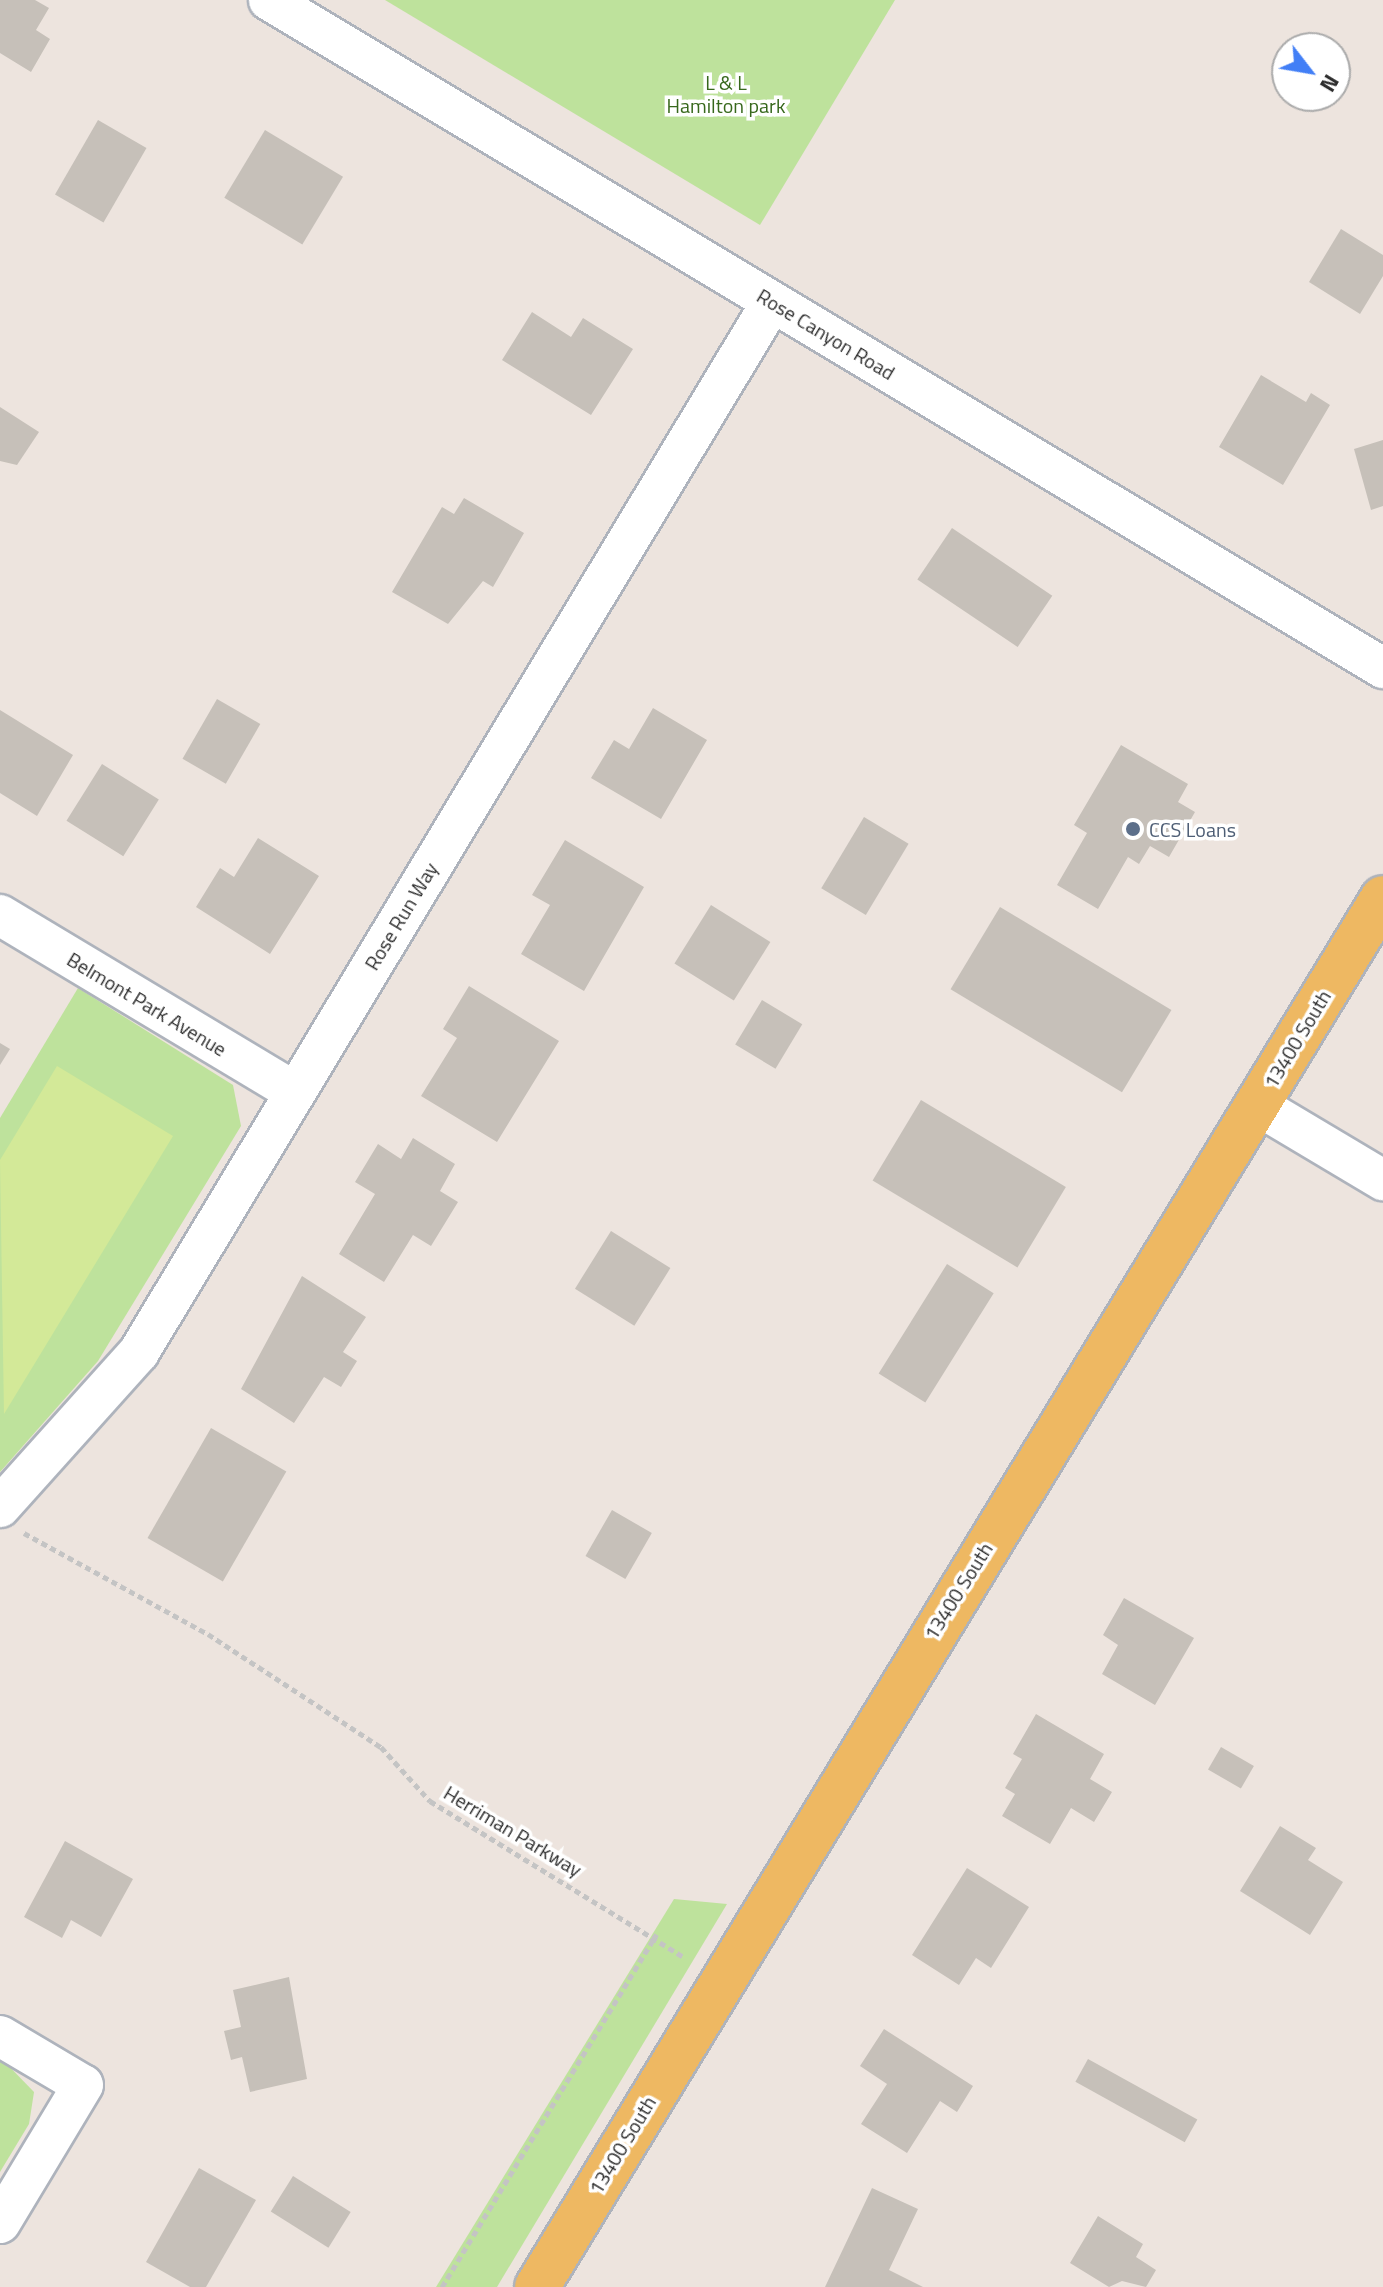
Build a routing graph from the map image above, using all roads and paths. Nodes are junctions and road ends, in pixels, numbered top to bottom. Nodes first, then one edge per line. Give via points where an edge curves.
1 (269, 0) edge
2 (772, 302) junction
3 (1383, 668) edge
4 (1383, 898) edge
5 (0, 915) edge
6 (295, 1092) junction
7 (1257, 1105) junction
8 (1383, 1180) edge
9 (6, 1517) edge
10 (657, 1934) junction
11 (684, 1957) dead end
12 (0, 2036) edge
13 (0, 2223) edge
14 (442, 2287) edge
15 (537, 2287) edge

1 - 2 street, Rose Canyon Road
2 - 3 street, Rose Canyon Road
2 - 6 street, Rose Run Way
4 - 7 main road, 13400 South
5 - 6 street, Belmont Park Avenue
6 - 9 street, Rose Run Way via 122,1377
7 - 8 street
7 - 15 main road, 13400 South
9 - 10 path, Herriman Parkway via 208,1634 381,1747 430,1801
10 - 11 path, Herriman Parkway
10 - 14 path
12 - 13 street via 83,2085

